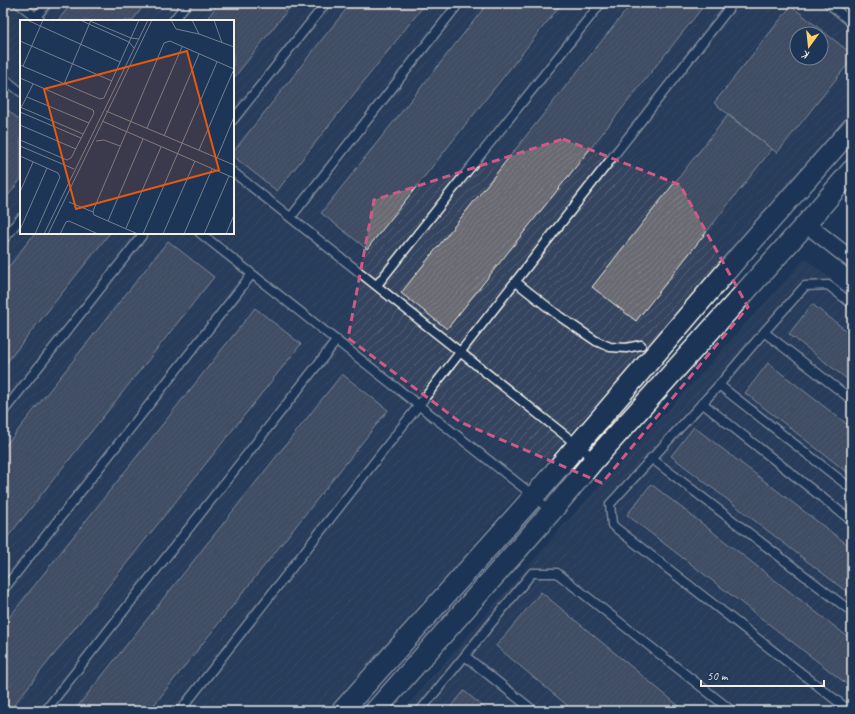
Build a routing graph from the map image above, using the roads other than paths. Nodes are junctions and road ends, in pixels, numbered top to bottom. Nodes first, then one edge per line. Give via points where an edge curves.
1 (18, 3) edge
2 (47, 3) edge
3 (187, 3) edge
4 (326, 3) edge
5 (459, 3) edge
6 (601, 3) edge
7 (733, 3) edge
8 (828, 3) edge
9 (39, 19) edge
10 (174, 20) edge
11 (852, 23) edge
12 (3, 78) edge
13 (20, 91) edge
14 (234, 119) edge
15 (852, 128) edge
16 (852, 170) edge
17 (234, 173) edge
18 (291, 217) junction
19 (20, 219) edge
20 (806, 224) junction
21 (143, 234) edge
22 (201, 234) edge
23 (3, 240) edge
24 (852, 260) edge
25 (252, 274) junction
26 (516, 282) junction
27 (377, 285) junction
28 (852, 304) edge
29 (764, 332) junction
30 (337, 340) junction
31 (641, 345) dead end
32 (461, 352) junction
33 (719, 385) junction
34 (852, 400) edge
35 (702, 403) junction
36 (419, 405) junction
37 (3, 412) edge
38 (578, 444) junction
39 (651, 458) junction
40 (595, 459) junction
41 (852, 489) edge
42 (534, 496) junction
43 (551, 512) junction
44 (852, 521) edge
45 (3, 590) edge
46 (852, 612) edge
47 (465, 656) junction
48 (45, 711) edge
49 (180, 711) edge
50 (342, 711) edge
51 (375, 711) edge
52 (420, 711) edge
53 (534, 711) edge
54 (732, 711) edge
55 (850, 711) edge

1 - 9 lane
2 - 9 lane
3 - 10 lane
4 - 14 lane
5 - 18 lane
6 - 27 lane
7 - 26 lane
8 - 11 lane
12 - 13 lane
15 - 38 street
16 - 20 street
17 - 18 lane
18 - 27 lane
19 - 23 lane
20 - 24 street
20 - 40 street
21 - 37 lane
22 - 25 lane
25 - 30 lane
25 - 45 lane
26 - 31 lane via 596,341 610,347 626,348
26 - 32 lane
27 - 32 lane
28 - 29 lane via 828,285 805,286
29 - 33 lane
29 - 34 lane
30 - 36 lane
30 - 48 lane
32 - 36 lane
32 - 38 lane
33 - 35 lane
33 - 41 lane
35 - 39 lane
35 - 44 lane
36 - 42 lane
36 - 49 lane
38 - 40 lane
38 - 42 street
39 - 46 lane
39 - 55 lane via 610,504 612,525
40 - 43 street
42 - 43 lane
42 - 50 street
43 - 51 street
47 - 52 lane
47 - 53 lane
47 - 54 lane via 532,573 558,573

